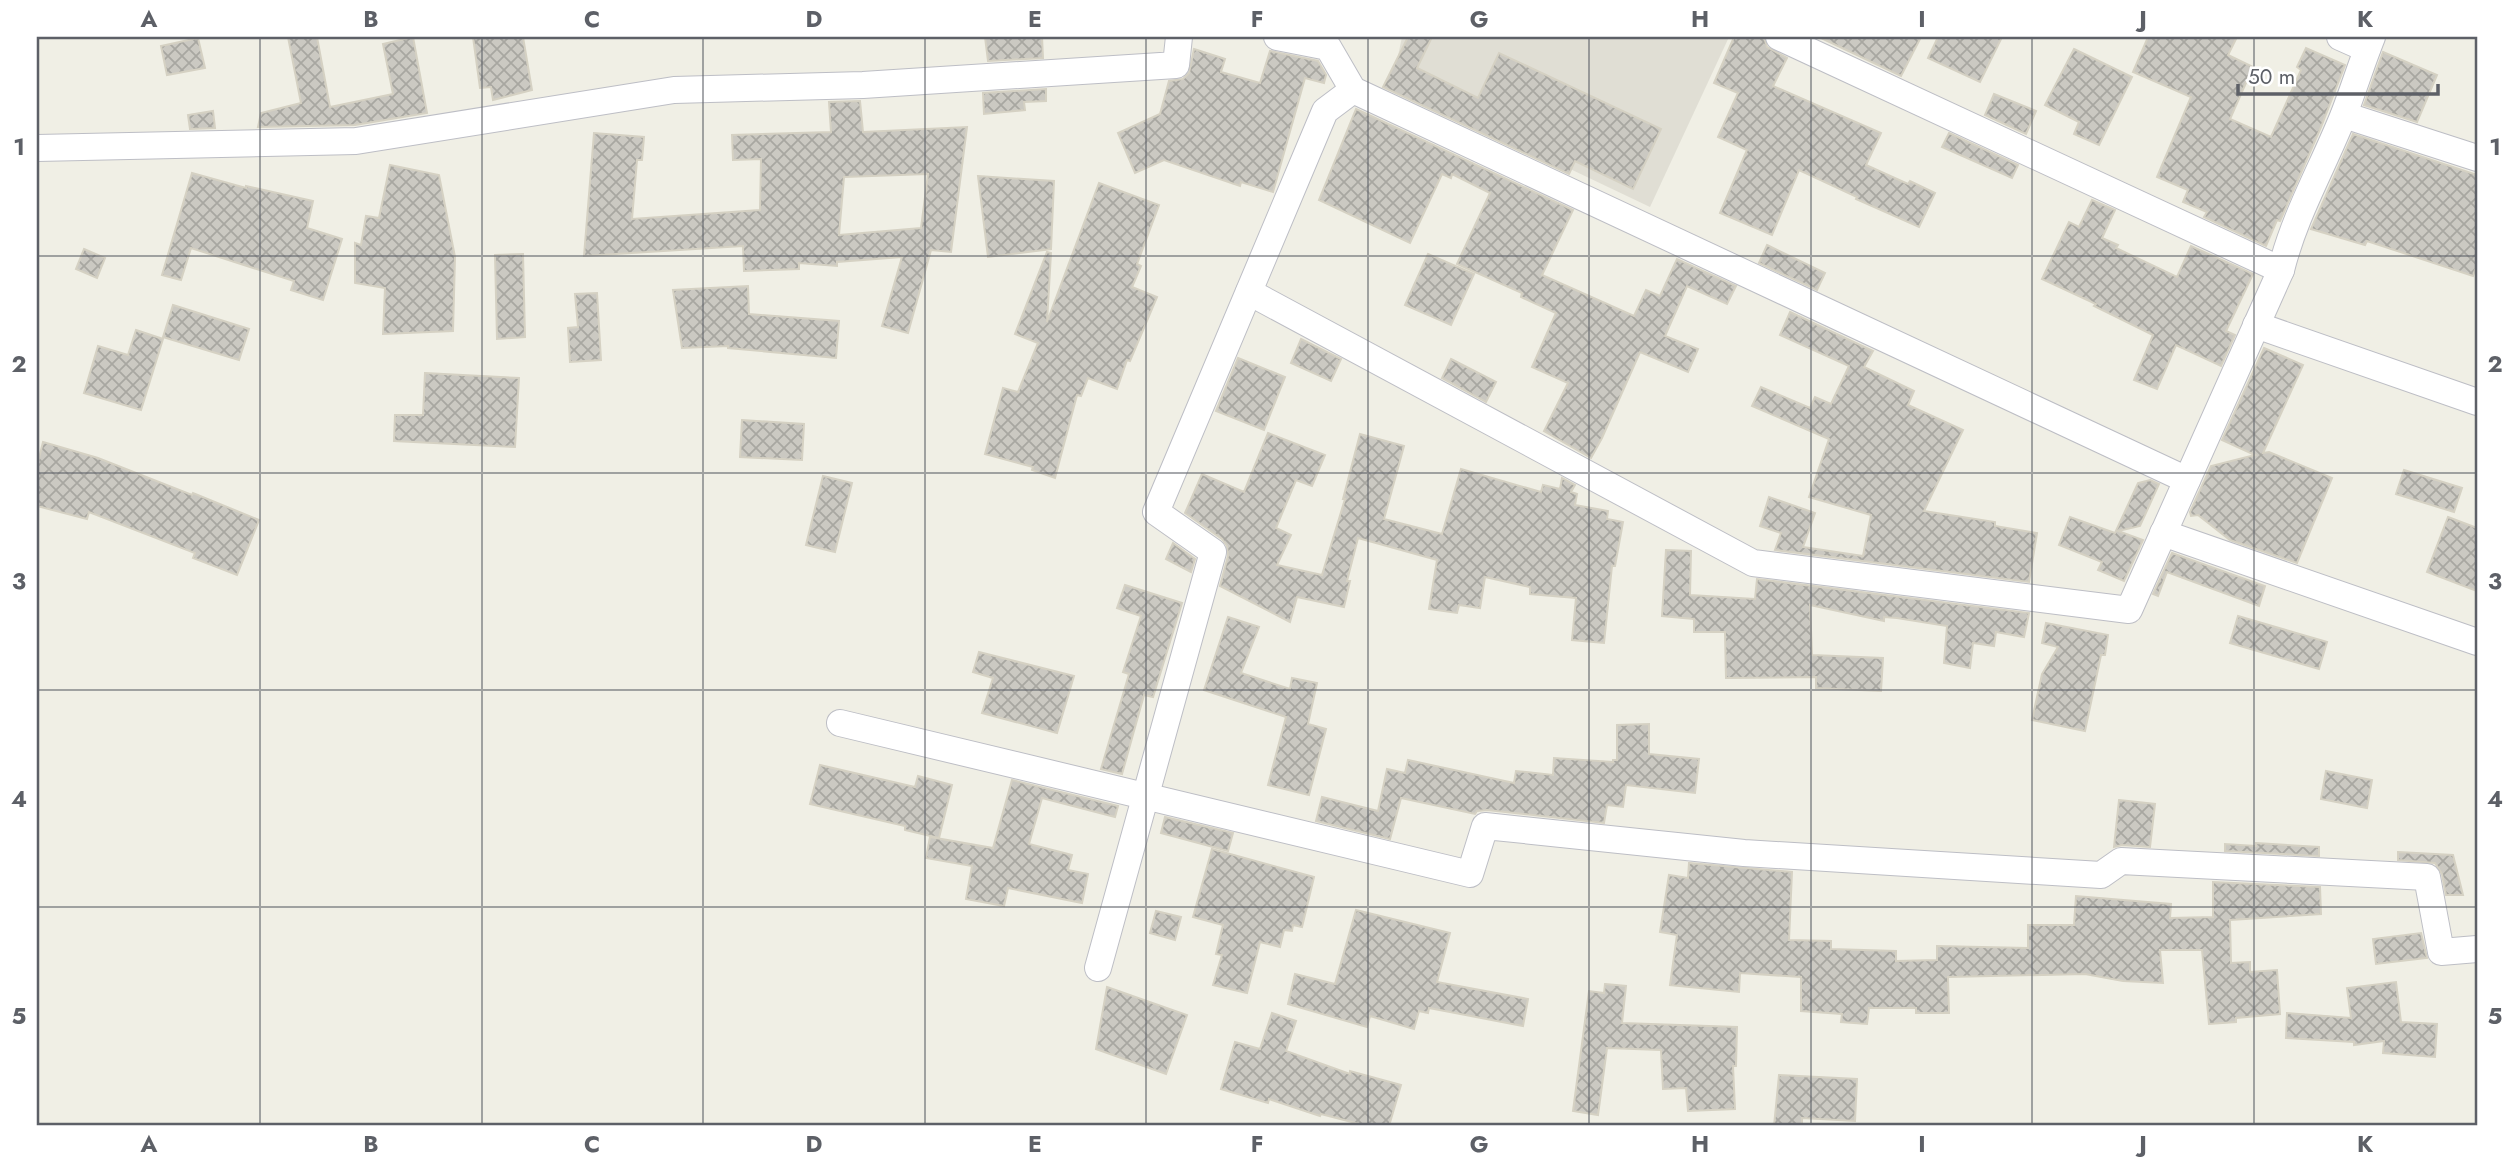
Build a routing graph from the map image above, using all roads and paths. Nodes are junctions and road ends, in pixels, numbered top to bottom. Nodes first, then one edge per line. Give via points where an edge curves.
1 (1179, 37) edge
2 (1277, 37) edge
3 (1779, 37) edge
4 (2340, 37) edge
5 (2370, 43) edge
6 (1353, 90) junction
7 (2343, 115) junction
8 (37, 148) edge
9 (2477, 158) edge
10 (2281, 270) junction
11 (1249, 292) junction
12 (2256, 326) junction
13 (2477, 402) edge
14 (2187, 480) junction
15 (2163, 533) junction
16 (2477, 642) edge
17 (840, 723) dead end
18 (1145, 796) junction
19 (2477, 949) edge
20 (1098, 968) dead end

1 - 8 street via 1176,65 863,85 674,90 356,141
2 - 6 street via 1328,47
3 - 10 street
4 - 5 street
5 - 7 street
6 - 11 street via 1325,111
6 - 14 street
7 - 9 street
7 - 10 street via 2305,197
10 - 12 street
11 - 15 street via 1753,564 2129,610
11 - 18 street via 1156,512 1213,552
12 - 13 street
12 - 14 street
14 - 15 street
15 - 16 street
17 - 18 street
18 - 19 street via 1470,874 1485,826 1744,853 2101,875 2121,861 2427,877 2441,953
18 - 20 street

